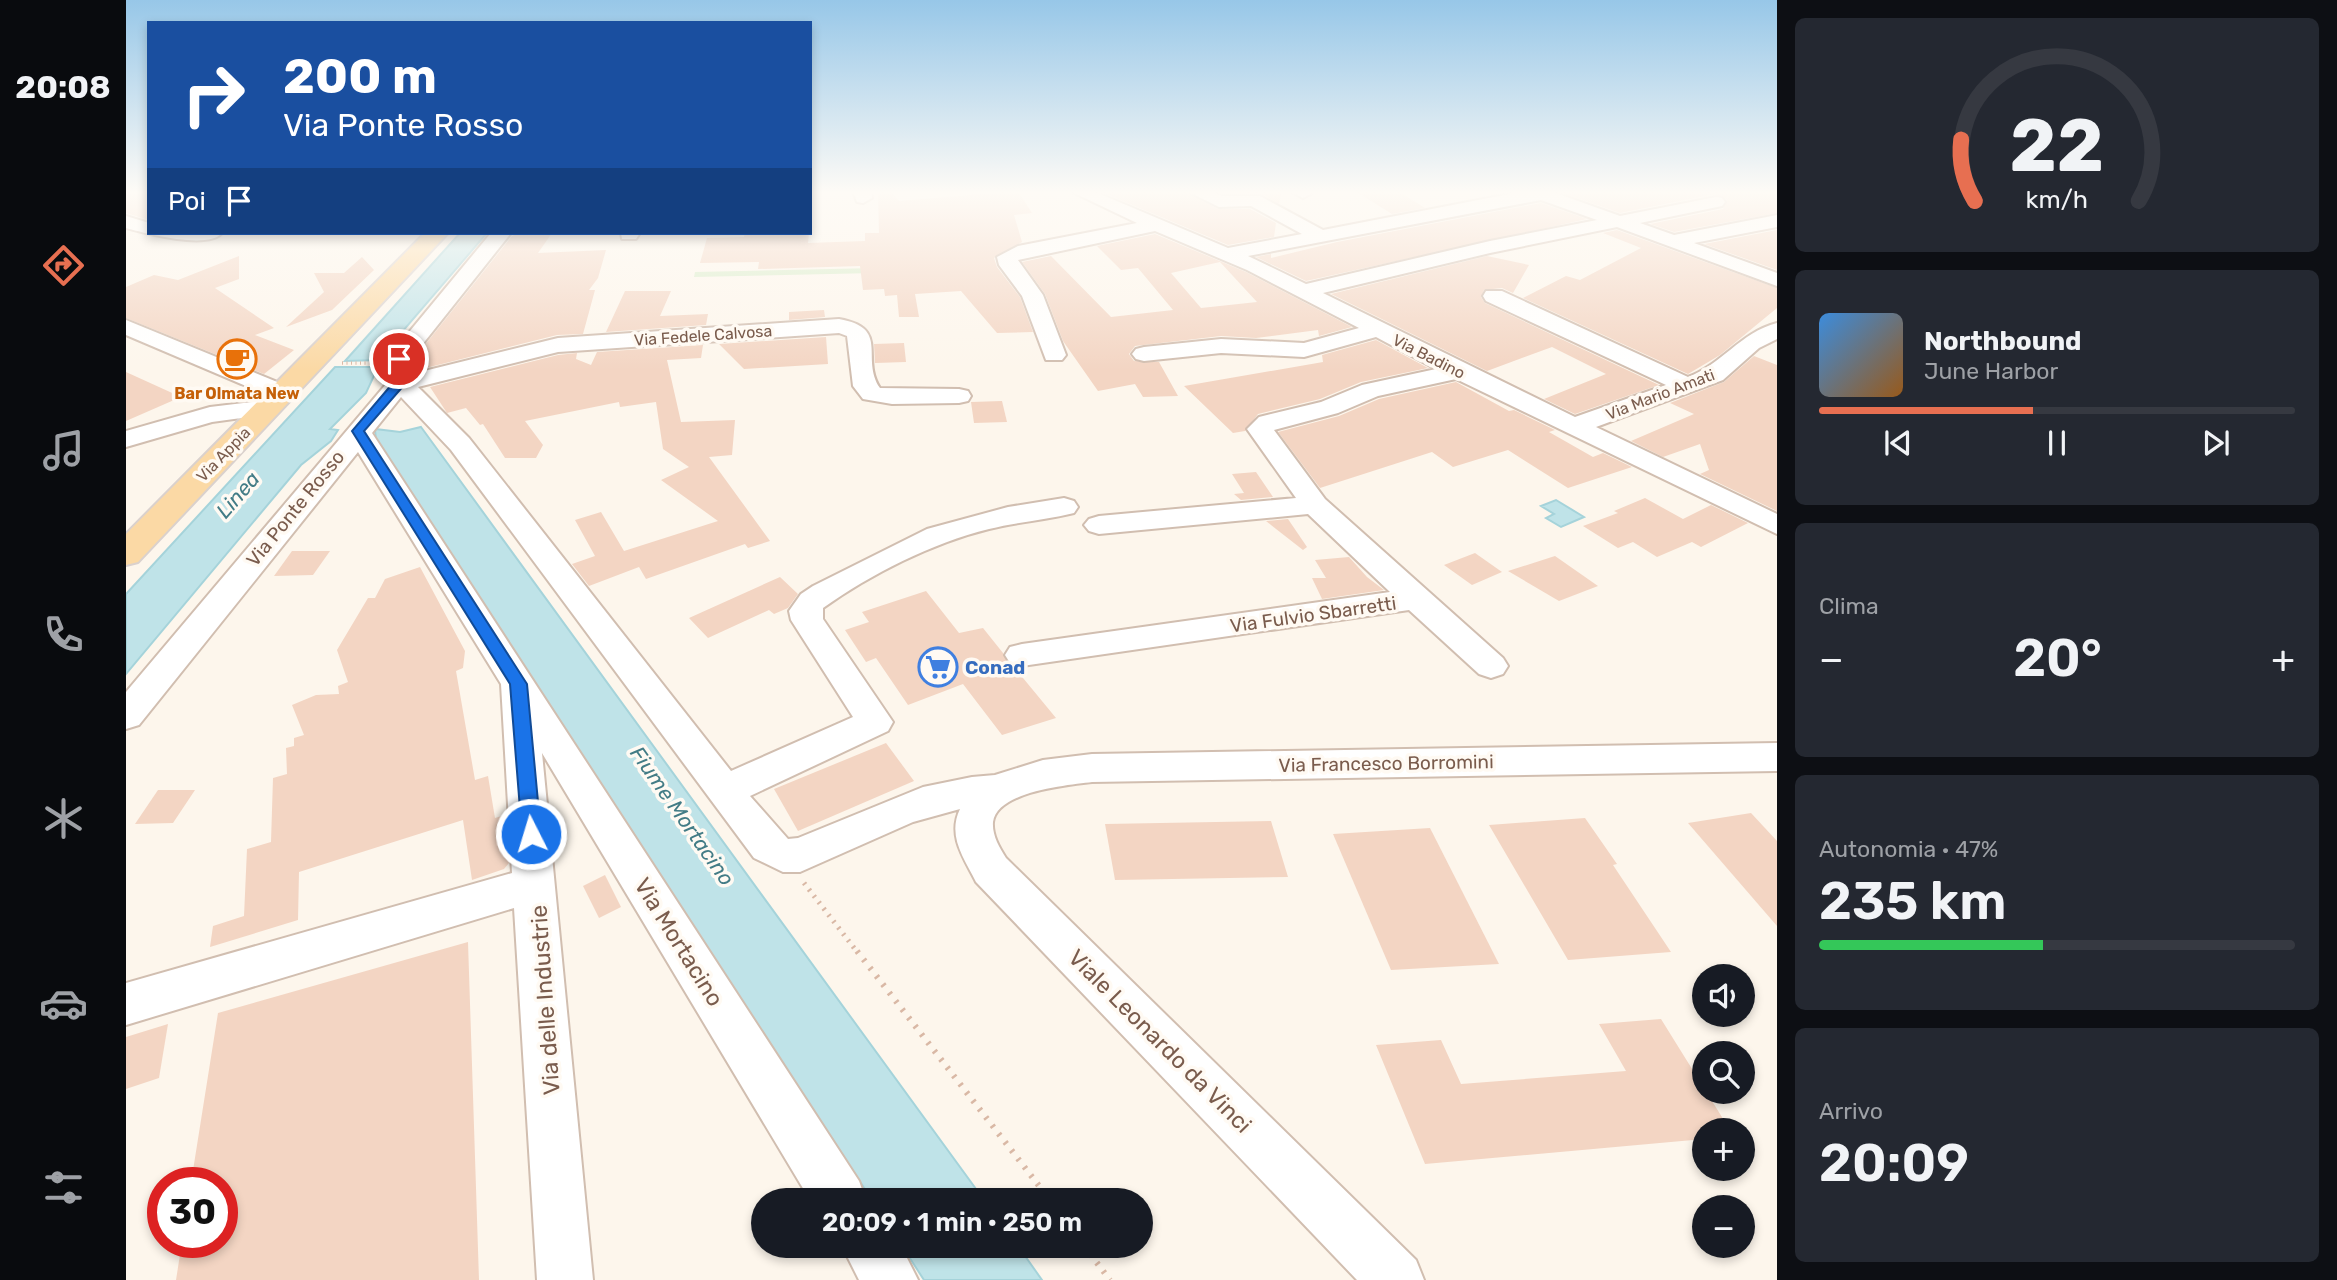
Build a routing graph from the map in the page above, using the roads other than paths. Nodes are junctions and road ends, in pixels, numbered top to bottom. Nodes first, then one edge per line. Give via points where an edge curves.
1 (419, 251) edge
2 (488, 251) edge
3 (1024, 251) edge
4 (1219, 251) edge
5 (1243, 251) edge
6 (1474, 251) edge
7 (1699, 251) edge
8 (1227, 254) junction
9 (1777, 280) edge
10 (1304, 291) junction
11 (1494, 296) dead end
12 (126, 327) edge
13 (1378, 330) junction
14 (1777, 330) edge
15 (1750, 344) junction
16 (1144, 354) dead end
17 (1054, 355) dead end
18 (1777, 355) edge
19 (1458, 371) junction
20 (397, 378) junction
21 (1688, 386) junction
22 (959, 396) dead end
23 (275, 401) junction
24 (1573, 427) junction
25 (360, 428) junction
26 (126, 439) edge
27 (1315, 505) junction
28 (1064, 507) dead end
29 (1099, 525) dead end
30 (1777, 525) edge
31 (126, 554) edge
32 (1416, 599) junction
33 (1022, 655) dead end
34 (1491, 666) dead end
35 (519, 684) junction
36 (126, 716) edge
37 (1777, 757) edge
38 (726, 790) junction
39 (998, 790) junction
40 (536, 884) junction
41 (126, 1004) edge
42 (833, 1188) edge
43 (876, 1258) edge
44 (565, 1280) edge
45 (890, 1280) edge
46 (1396, 1280) edge

1 - 23 main road, Via Appia
2 - 20 street, Via Ponte Rosso
3 - 17 street via 1007,257 1009,265 1032,296
4 - 8 street, Via Badino
5 - 8 street
6 - 10 street
7 - 9 street
8 - 10 street, Via Badino
10 - 13 street, Via Badino
11 - 21 street
12 - 23 street
13 - 16 street via 1304,350 1221,346
13 - 19 street, Via Badino
14 - 15 street, Via Mario Amati
15 - 18 street
15 - 21 street, Via Mario Amati via 1715,375
19 - 24 street, Via Badino
19 - 27 street, Via Fulvio Sbarretti via 1377,388 1329,408 1262,424 1262,433
20 - 22 street, Via Fedele Calvosa via 558,345 839,326 859,333 865,386 872,394
20 - 25 street, Via Ponte Rosso
20 - 38 street via 460,444
21 - 24 street, Via Mario Amati
23 - 26 street
23 - 31 main road, Via Appia
24 - 30 street, Via Badino
25 - 35 street, Via delle Industrie
25 - 36 street, Via Ponte Rosso
27 - 29 street
27 - 32 street, Via Fulvio Sbarretti
28 - 38 street via 993,517 939,533 812,601 807,620 875,722
32 - 33 street, Via Fulvio Sbarretti
32 - 34 street
35 - 40 street, Via delle Industrie
35 - 42 street, Via Mortacino
37 - 39 street, Via Francesco Borromini via 1092,768 1042,775
38 - 39 street via 763,842 783,856 806,853 918,802 945,794
39 - 46 street, Viale Leonardo da Vinci via 981,802 972,819 974,839 991,870
40 - 41 street
40 - 44 street, Via delle Industrie
43 - 45 street

